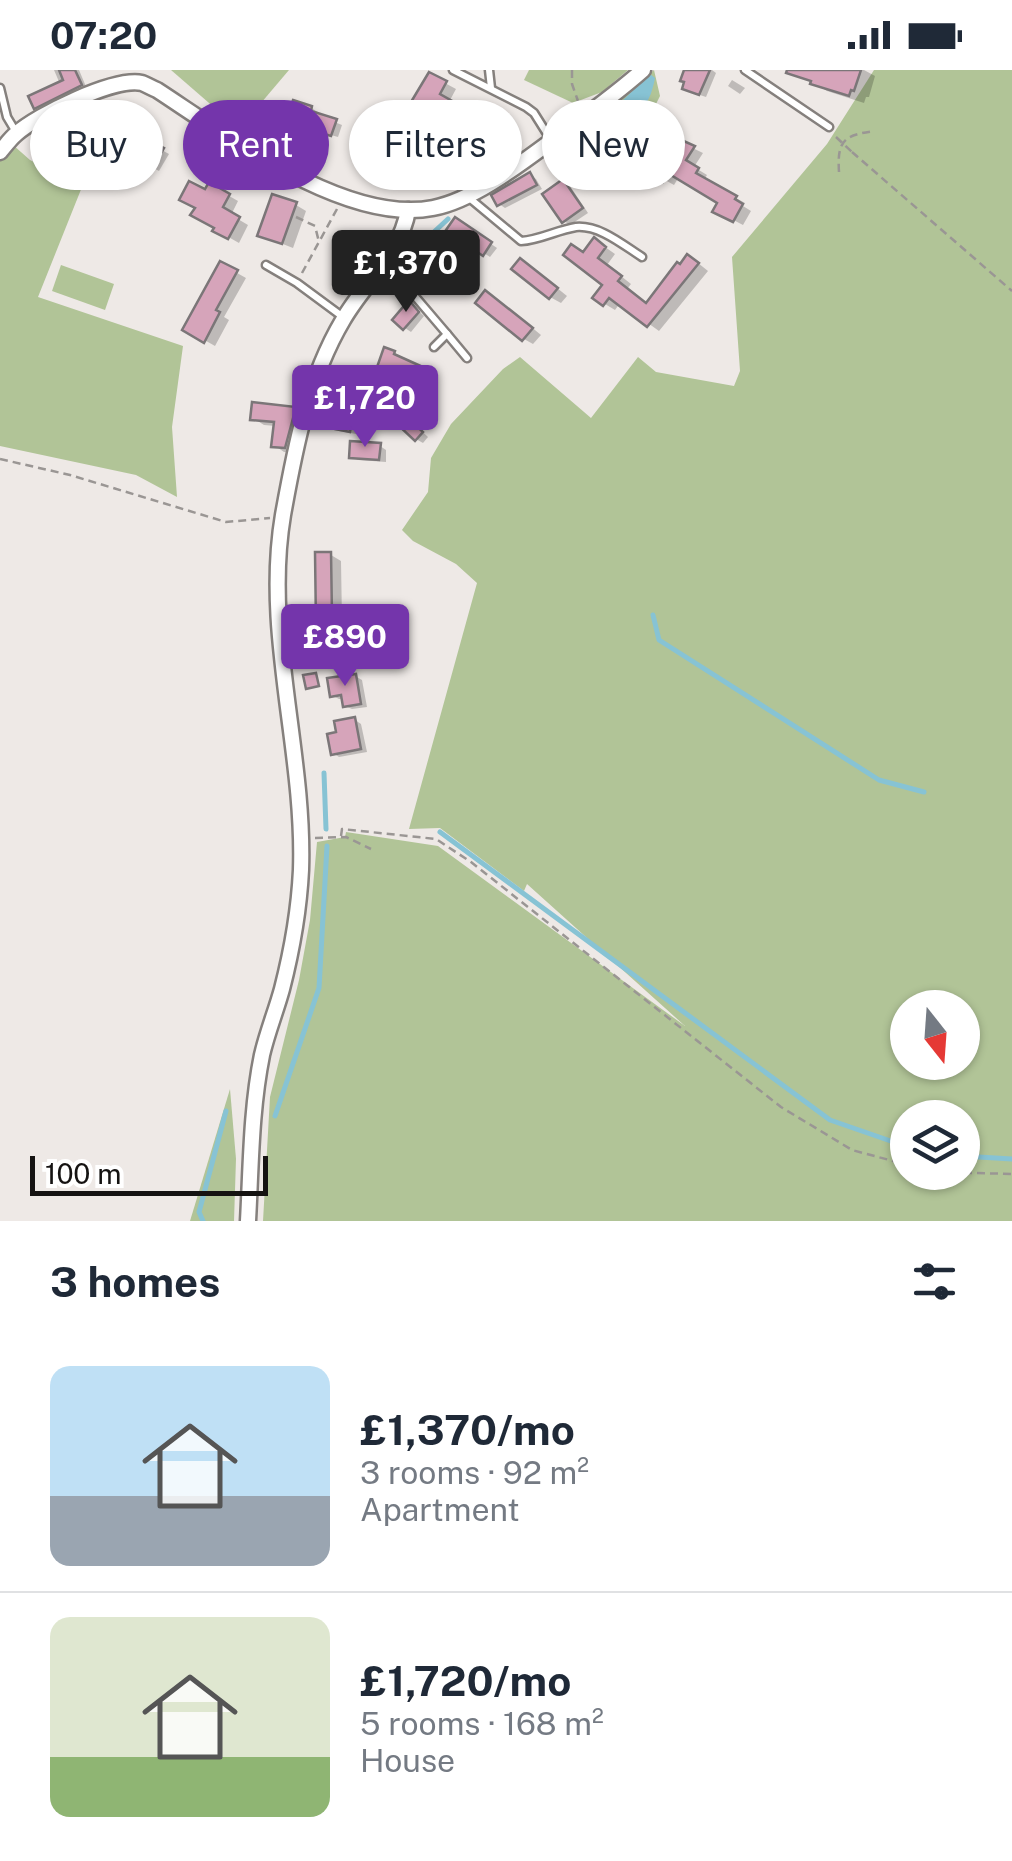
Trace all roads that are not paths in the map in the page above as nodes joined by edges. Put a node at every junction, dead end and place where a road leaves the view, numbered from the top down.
1 (453, 70) edge
2 (490, 70) edge
3 (643, 70) edge
4 (745, 70) edge
5 (0, 88) edge
6 (491, 90) junction
7 (605, 100) edge
8 (542, 126) edge
9 (831, 131) road end
10 (17, 133) junction
11 (542, 148) edge
12 (0, 152) edge
13 (466, 196) junction
14 (408, 210) junction
15 (642, 258) dead end
16 (384, 264) junction
17 (266, 265) dead end
18 (344, 318) junction
19 (447, 334) junction
20 (434, 348) dead end
21 (467, 358) dead end
22 (248, 1221) edge

1 - 6 lane
2 - 6 lane
3 - 7 street
4 - 9 lane
5 - 10 lane
6 - 8 lane
10 - 12 street
10 - 14 street
11 - 13 street
13 - 14 street
13 - 15 lane
14 - 16 street
16 - 18 street
16 - 19 lane
17 - 18 lane
18 - 22 street
19 - 20 lane
19 - 21 lane

